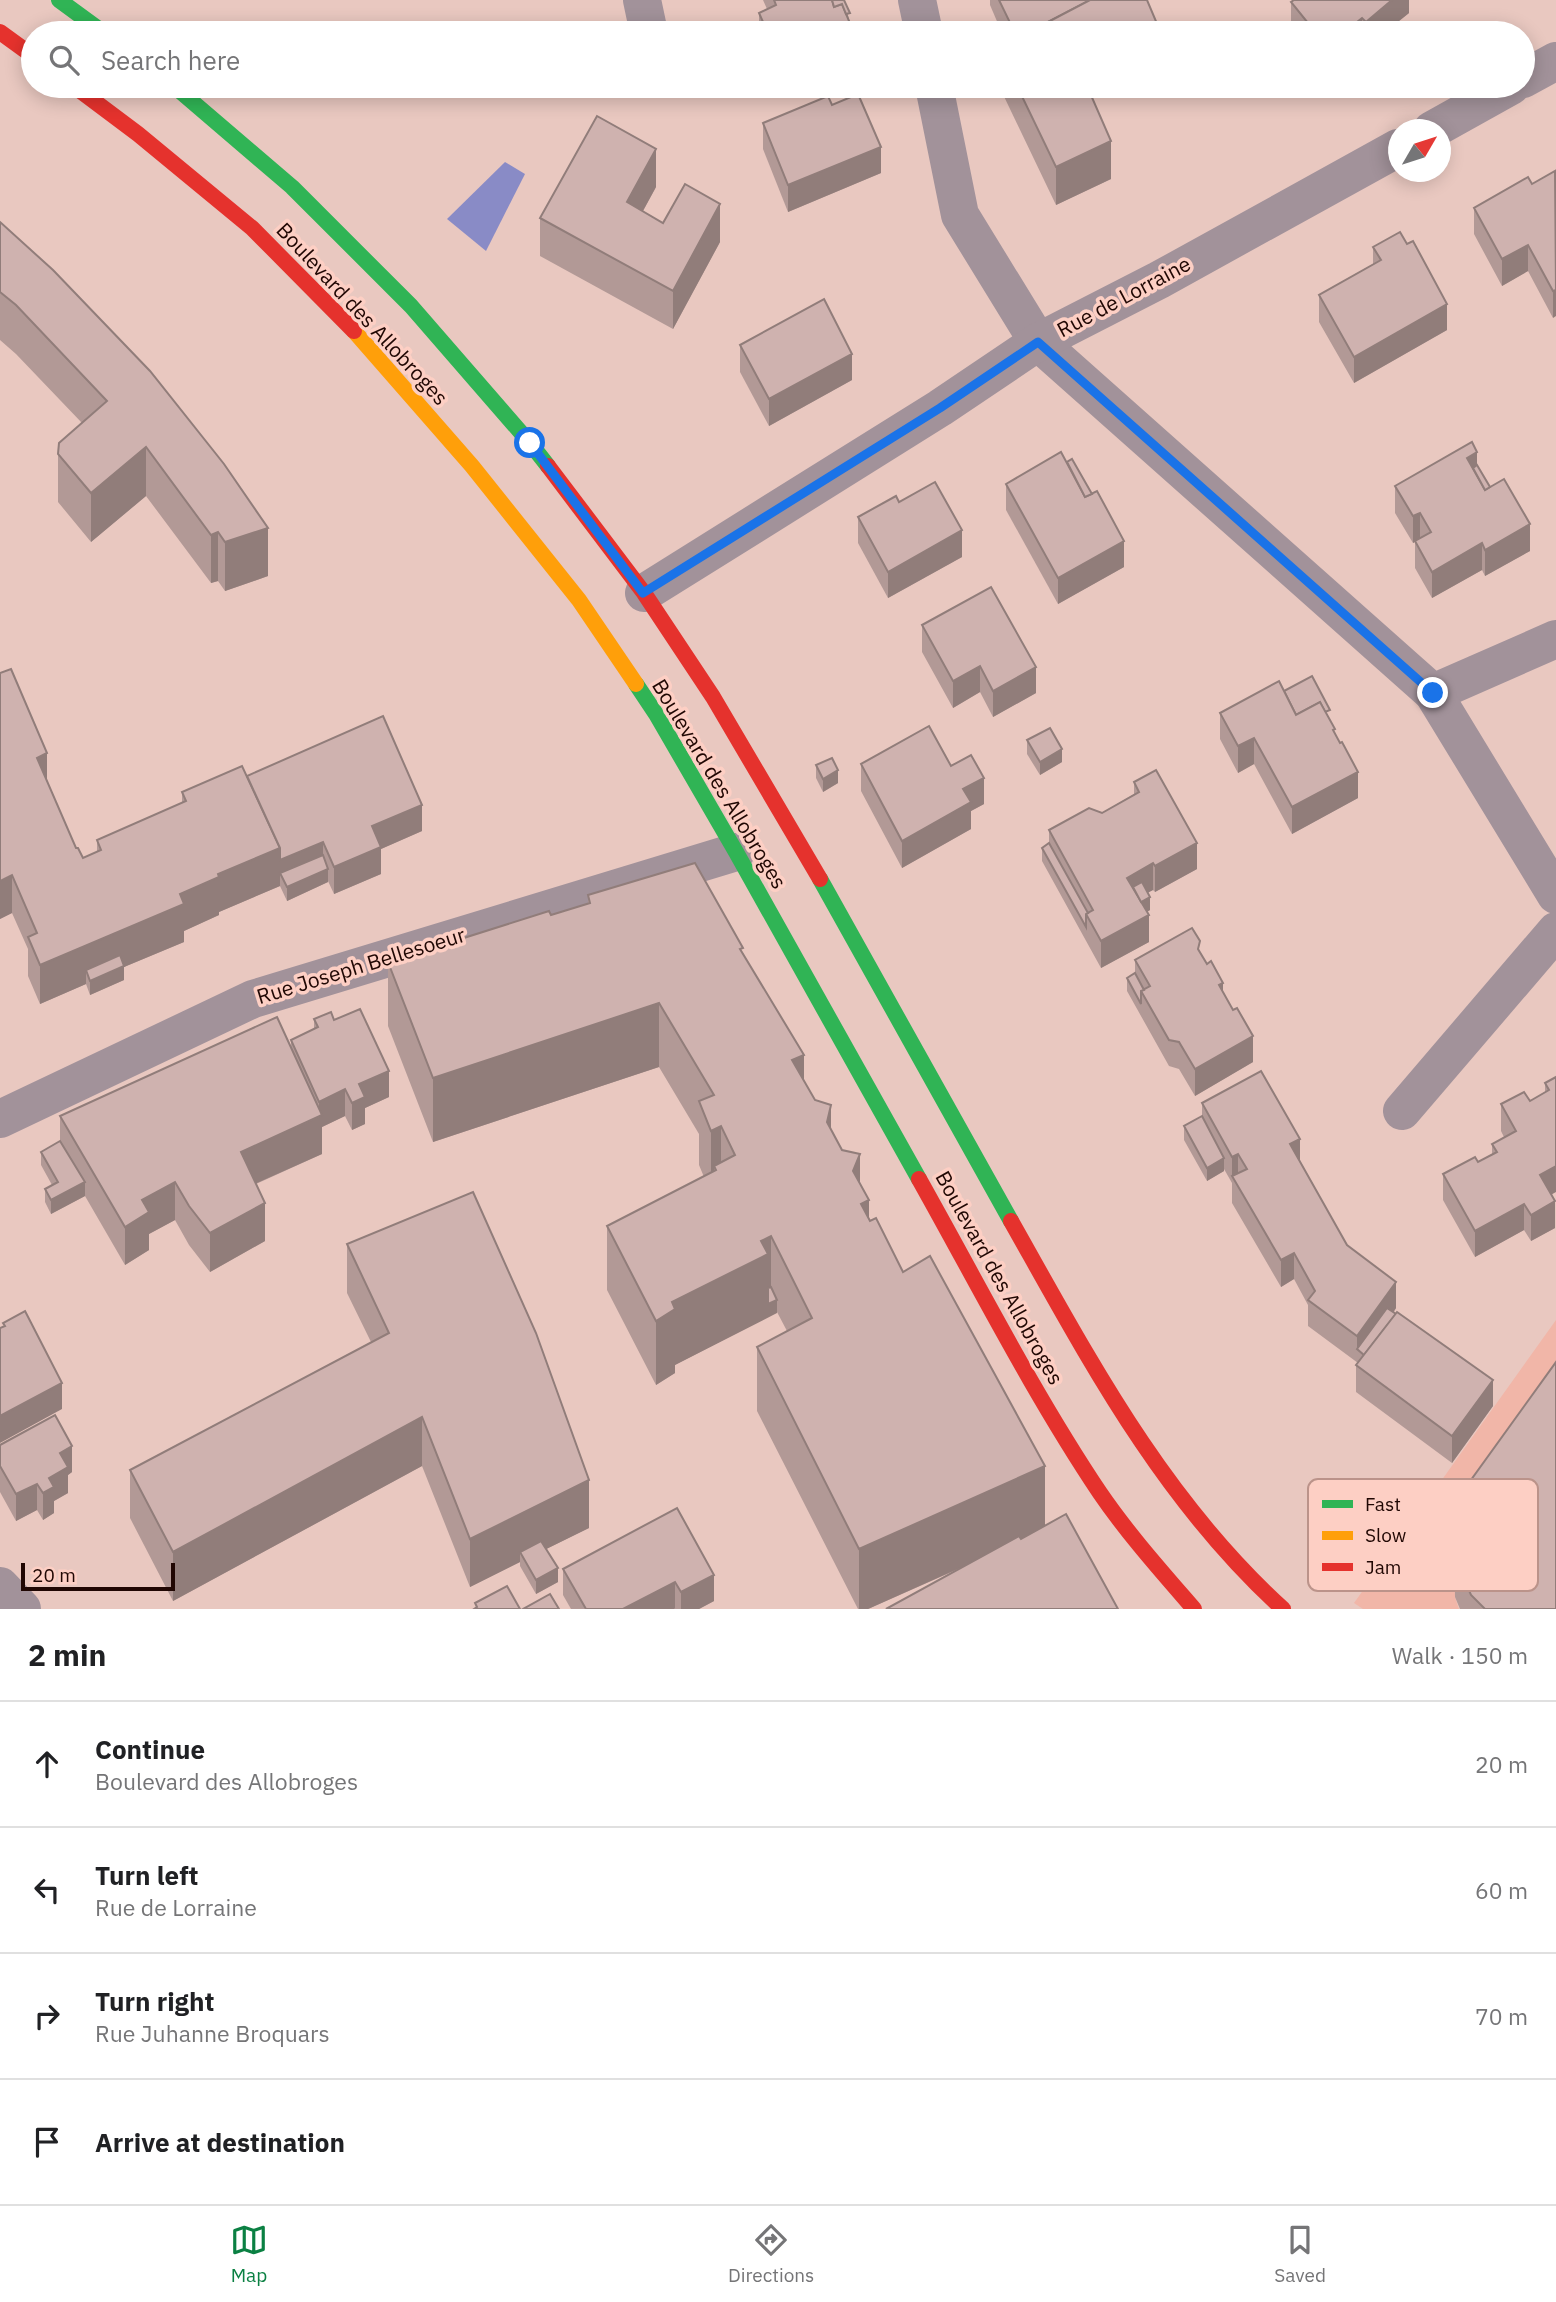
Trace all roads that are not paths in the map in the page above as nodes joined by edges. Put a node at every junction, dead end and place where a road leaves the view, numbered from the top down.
1 (59, 0) edge
2 (642, 0) edge
3 (917, 0) edge
4 (88, 21) edge
5 (646, 21) edge
6 (921, 21) edge
7 (0, 32) edge
8 (21, 47) edge
9 (1556, 61) edge
10 (1535, 72) edge
11 (90, 98) edge
12 (188, 98) edge
13 (936, 98) edge
14 (1489, 98) edge
15 (1451, 119) edge
16 (1388, 154) edge
17 (1038, 342) junction
18 (643, 593) junction
19 (1556, 639) edge
20 (1433, 693) junction
21 (736, 852) junction
22 (1556, 895) edge
23 (1556, 931) edge
24 (1402, 1111) dead end
25 (0, 1119) edge
26 (0, 1586) edge
27 (1187, 1605) edge
28 (22, 1609) edge
29 (1283, 1609) edge

1 - 4 main road
2 - 5 street
3 - 6 street
7 - 8 main road
9 - 10 street
11 - 21 main road, Boulevard des Allobroges
12 - 18 main road, Boulevard des Allobroges
13 - 17 street
14 - 15 street
16 - 17 street, Rue de Lorraine
17 - 18 street, Rue de Lorraine
17 - 20 street
18 - 29 main road, Boulevard des Allobroges
19 - 20 street
20 - 22 street
21 - 25 street, Rue Joseph Bellesoeur
21 - 27 main road, Boulevard des Allobroges
23 - 24 street
26 - 28 street

